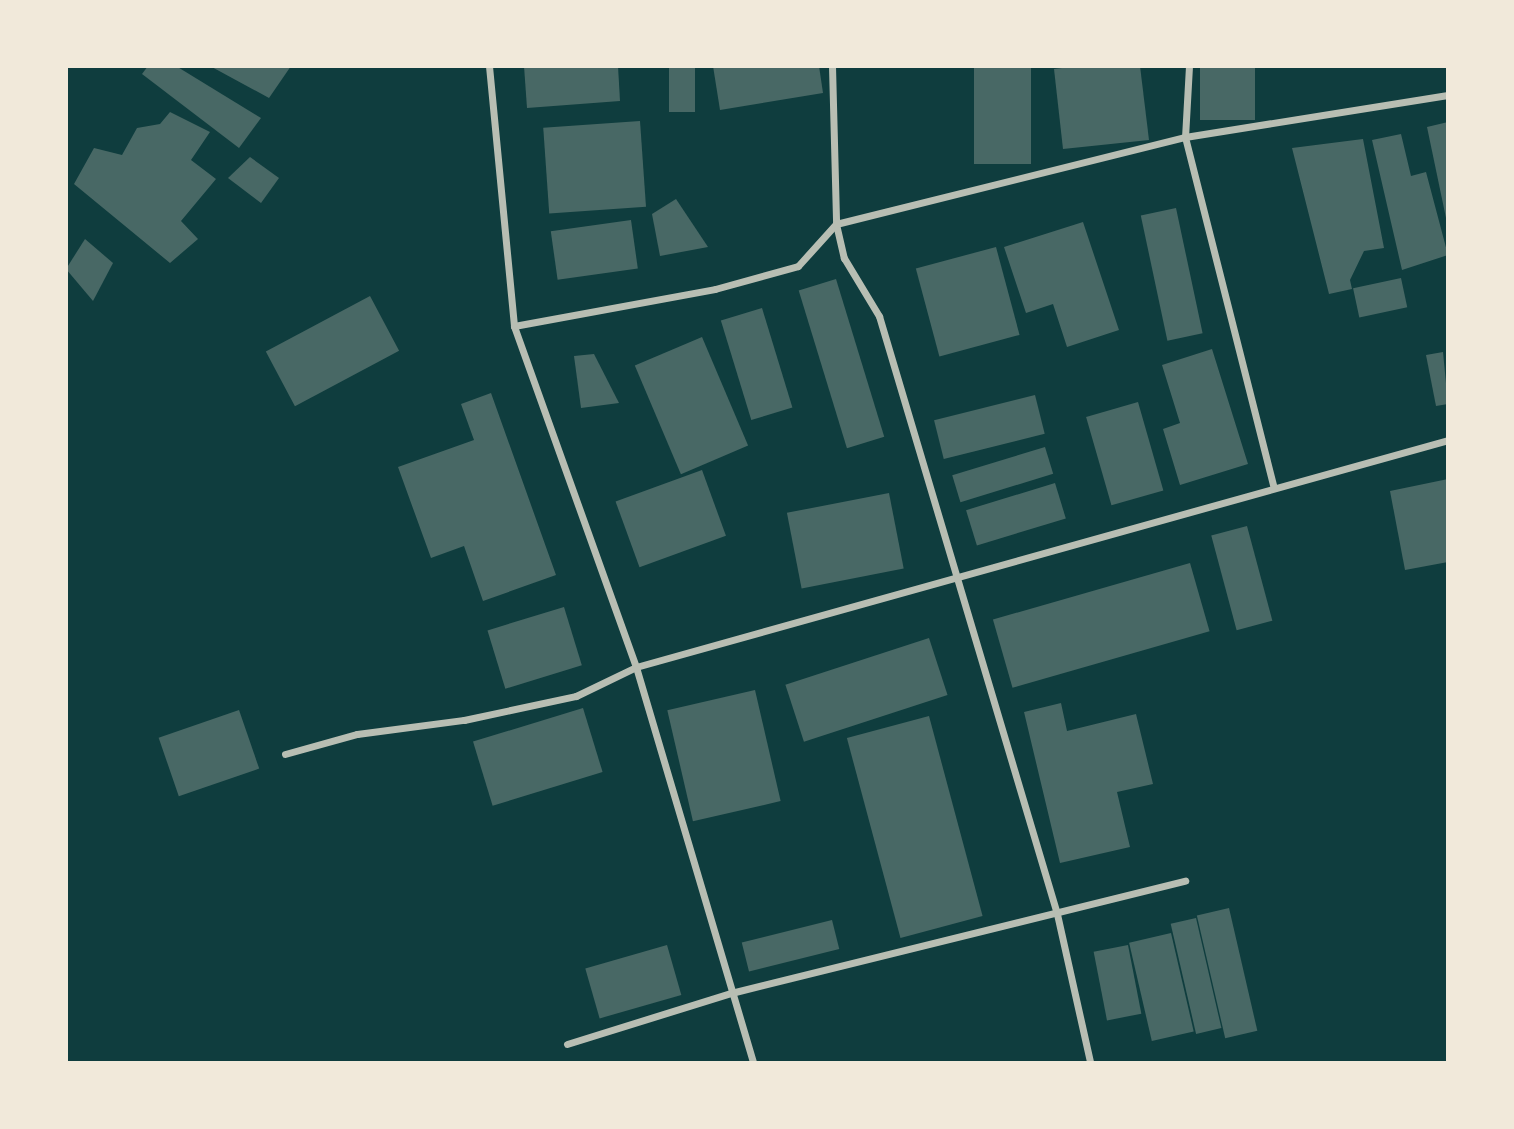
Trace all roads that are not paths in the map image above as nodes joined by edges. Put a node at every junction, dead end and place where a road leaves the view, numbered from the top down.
1 (489, 66) edge
2 (832, 66) edge
3 (1189, 66) edge
4 (1447, 95) edge
5 (1185, 137) junction
6 (835, 225) junction
7 (514, 326) junction
8 (1447, 440) edge
9 (1274, 488) junction
10 (955, 579) junction
11 (636, 667) junction
12 (285, 754) dead end
13 (1185, 881) dead end
14 (1057, 915) junction
15 (731, 993) junction
16 (567, 1044) dead end
17 (753, 1062) edge
18 (1090, 1062) edge

1 - 7 street
2 - 6 street
3 - 5 street
4 - 5 street
5 - 6 street
5 - 9 street
6 - 7 street
6 - 10 street
7 - 11 street
8 - 9 street
9 - 10 street
10 - 11 street
10 - 14 street
11 - 12 street
11 - 15 street
13 - 14 street
14 - 15 street
14 - 18 street
15 - 16 street
15 - 17 street

